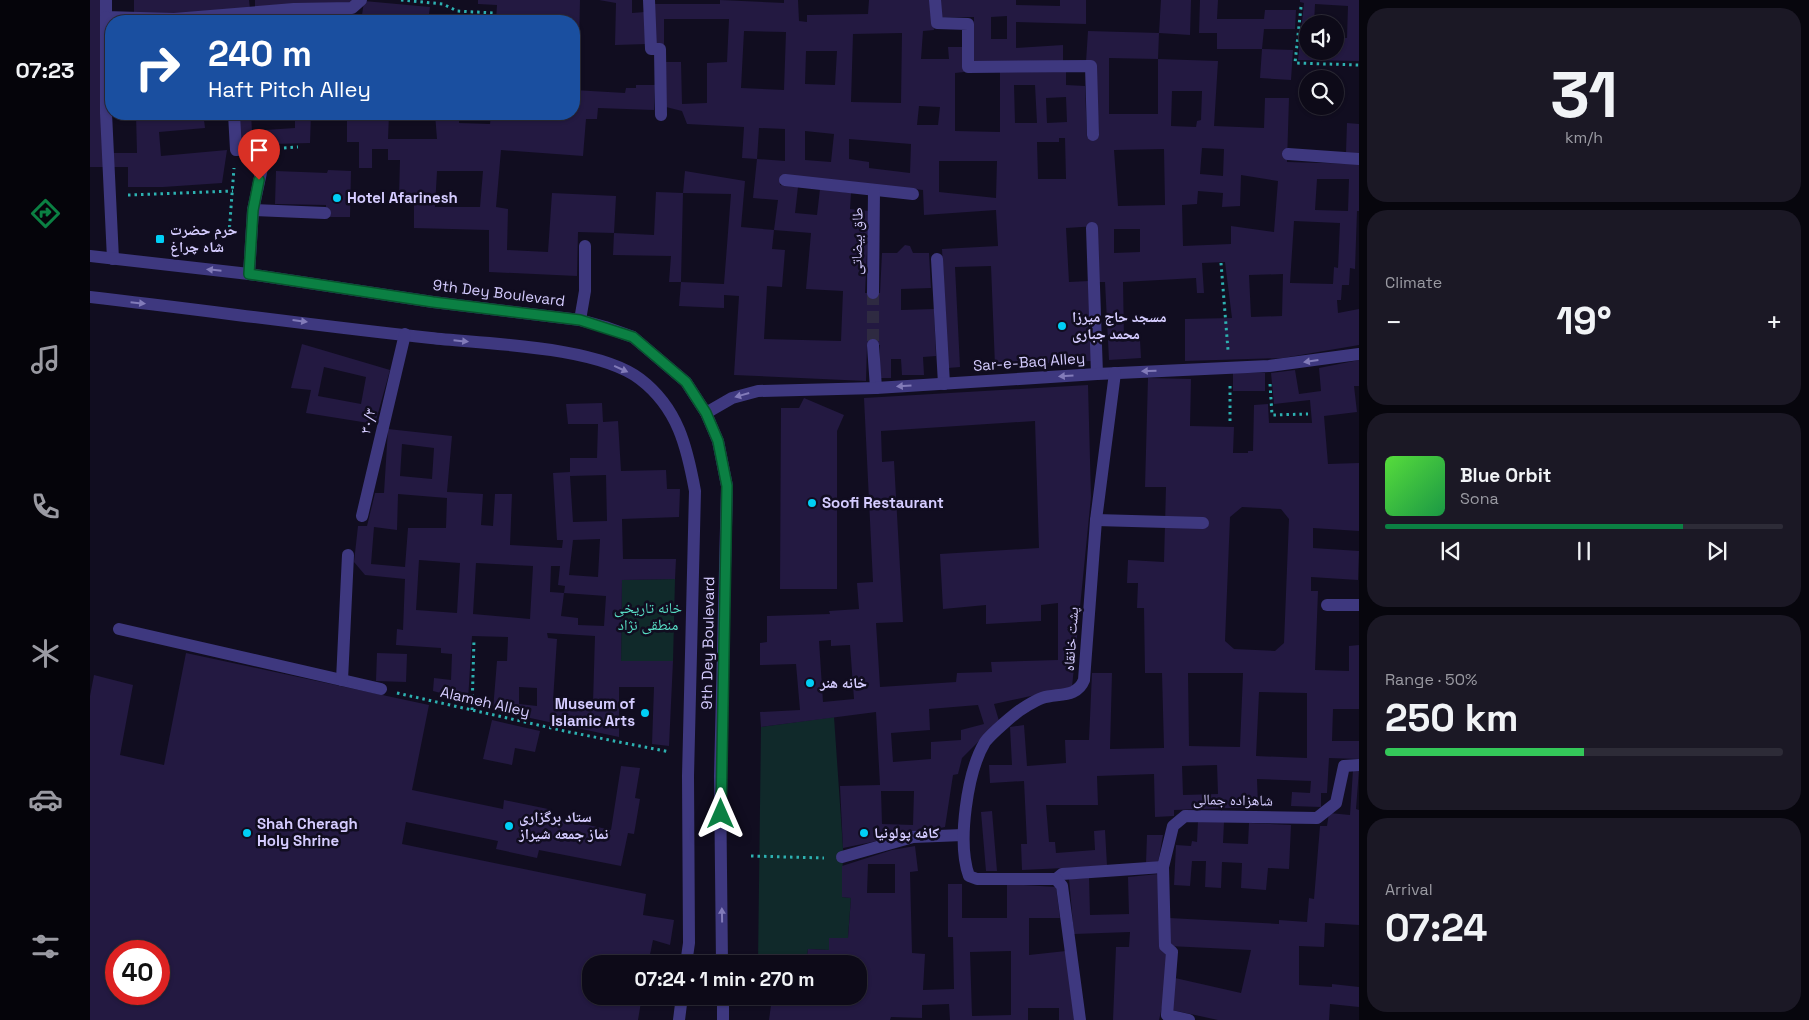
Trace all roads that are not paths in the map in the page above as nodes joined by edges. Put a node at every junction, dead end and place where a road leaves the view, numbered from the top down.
1 (106, 0) edge
2 (361, 0) edge
3 (649, 0) edge
4 (936, 0) edge
5 (106, 15) edge
6 (306, 15) edge
7 (661, 115) dead end
8 (106, 120) edge
9 (234, 120) edge
10 (1092, 135) dead end
11 (1288, 154) dead end
12 (1359, 160) edge
13 (785, 180) dead end
14 (874, 190) junction
15 (913, 194) dead end
16 (253, 210) junction
17 (325, 213) dead end
18 (1092, 228) dead end
19 (585, 246) dead end
20 (90, 256) edge
21 (113, 258) junction
22 (937, 259) dead end
23 (249, 274) junction
24 (873, 293) tunnel mouth
25 (90, 297) edge
26 (580, 320) junction
27 (405, 334) junction
28 (873, 345) tunnel mouth
29 (1359, 354) edge
30 (1115, 373) junction
31 (1097, 374) junction
32 (944, 384) junction
33 (876, 388) junction
34 (706, 413) junction
35 (362, 516) dead end
36 (1096, 520) junction
37 (1203, 523) dead end
38 (348, 555) dead end
39 (1328, 605) dead end
40 (1359, 605) edge
41 (119, 629) dead end
42 (342, 680) junction
43 (382, 689) road end
44 (1359, 765) edge
45 (964, 835) junction
46 (842, 857) dead end
47 (1163, 867) junction
48 (1056, 879) junction
49 (687, 955) edge
50 (722, 955) edge
51 (681, 1005) edge
52 (722, 1005) edge
53 (679, 1020) edge
54 (723, 1020) edge
55 (1080, 1020) edge
56 (1189, 1020) edge

1 - 5 street
2 - 6 street
3 - 7 street
4 - 10 street
8 - 21 street
9 - 16 street
11 - 12 street
13 - 14 street
14 - 15 street
14 - 24 street, طاق بیضاتی
16 - 17 street
16 - 23 street
18 - 31 street
19 - 26 street
20 - 21 street, 9th Dey Boulevard
23 -> 21 street, 9th Dey Boulevard
22 - 32 street
23 - 26 street, 9th Dey Boulevard
25 -> 27 street, 9th Dey Boulevard
26 - 34 street, 9th Dey Boulevard
27 - 35 street, ۳۰/۳
27 -> 49 street, 9th Dey Boulevard
28 - 33 street
29 -> 30 street, Sar-e-Baq Alley
30 - 31 street, Sar-e-Baq Alley
30 - 36 street, پشت خانقاه
31 -> 32 street, Sar-e-Baq Alley
32 -> 33 street, Sar-e-Baq Alley
33 -> 34 street, Sar-e-Baq Alley
50 -> 34 street, 9th Dey Boulevard
36 - 37 street
36 - 45 street, پشت خانقاه
38 - 42 street
39 - 40 street
41 - 42 street
42 - 43 street
44 - 47 street, شاهزاده جمالی
45 - 46 street
45 - 48 street, پشت خانقاه
47 - 48 street
47 - 56 street, شاهزاده جمالی
48 - 55 street
51 - 53 street
52 - 54 street

